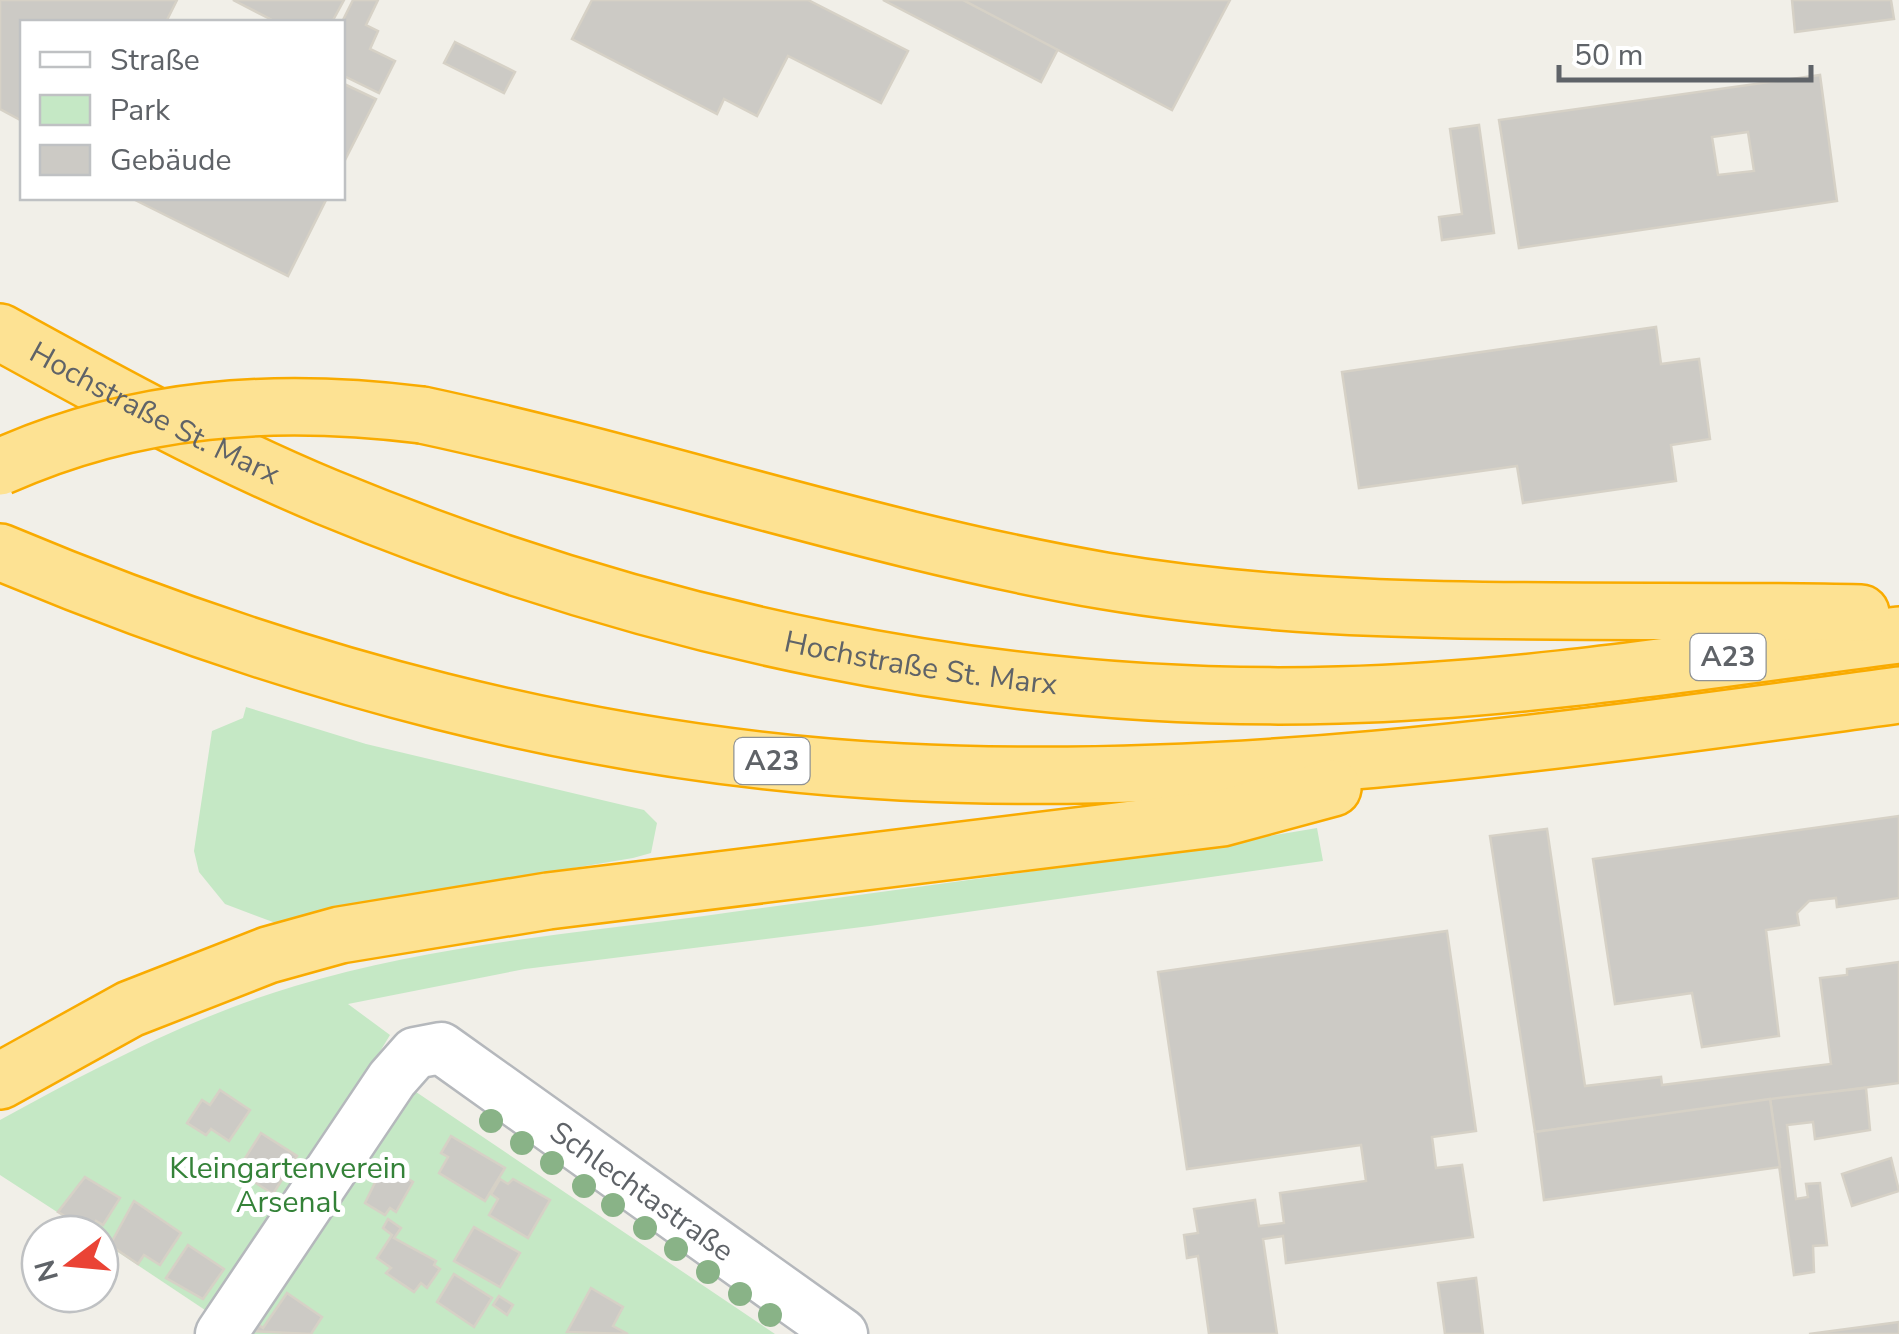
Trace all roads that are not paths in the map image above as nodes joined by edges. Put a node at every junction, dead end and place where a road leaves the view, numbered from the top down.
1 (0, 332) edge
2 (0, 466) edge
3 (0, 552) edge
4 (1899, 614) edge
5 (1899, 635) edge
6 (1899, 695) edge
7 (1470, 752) junction
8 (0, 1081) edge
9 (224, 1329) edge
10 (842, 1334) edge

1 - 5 highway, Hochstraße St. Marx / A23
2 - 4 highway, bridge
3 - 7 highway, A23
6 - 7 highway, A23
7 - 8 highway
9 - 10 street, Schlechtastraße

